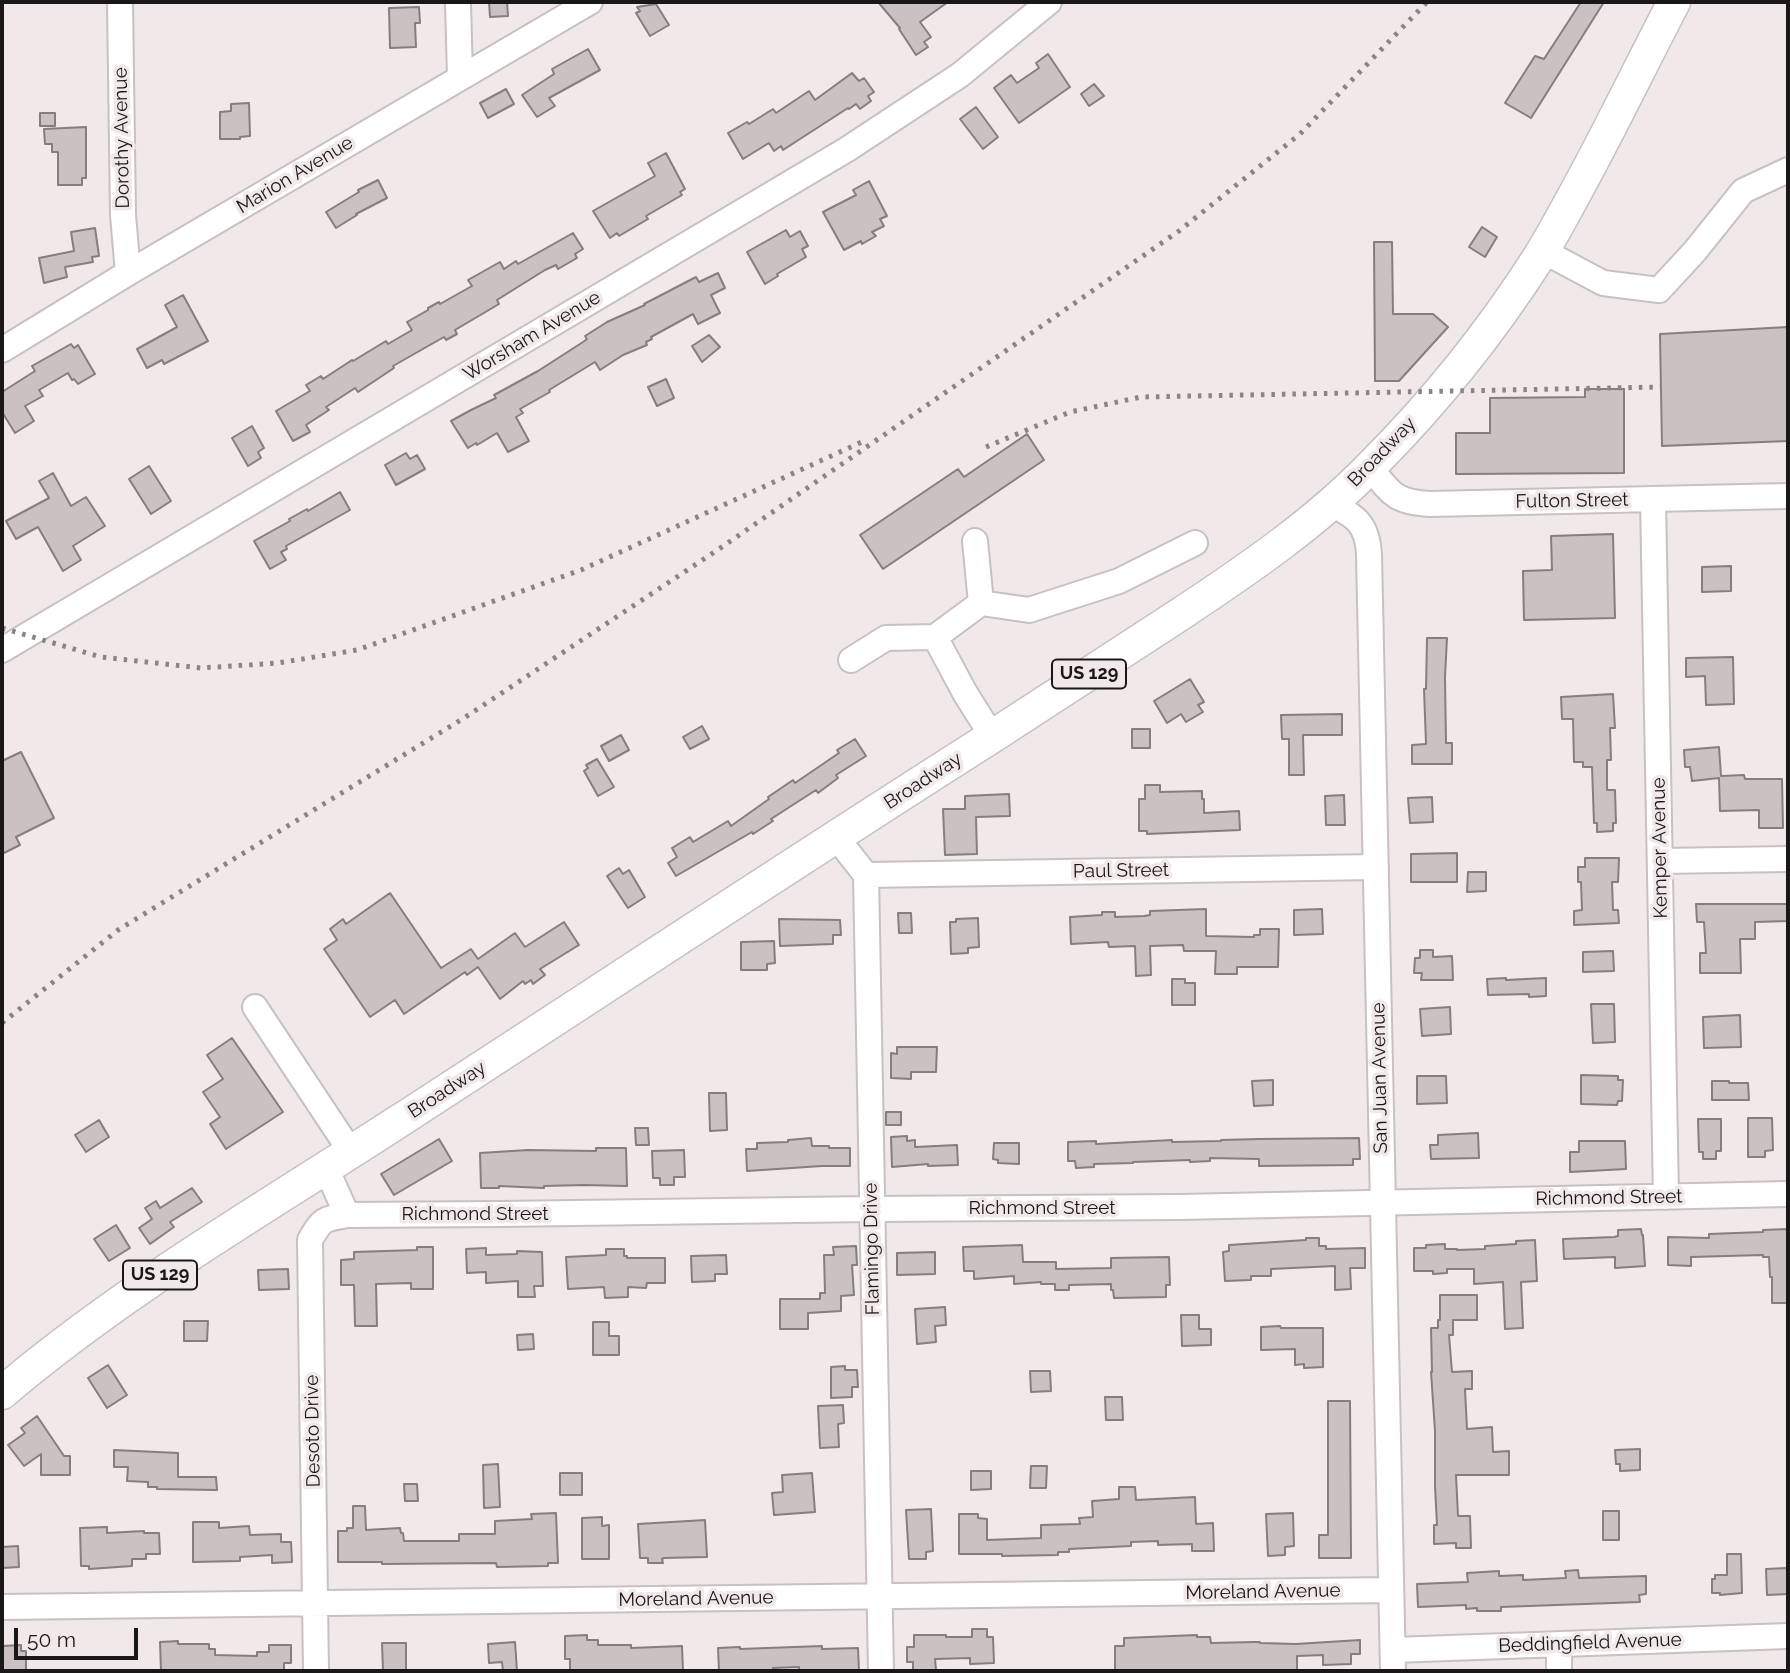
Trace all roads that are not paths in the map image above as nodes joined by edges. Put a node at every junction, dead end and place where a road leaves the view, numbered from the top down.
1 (120, 2) edge
2 (458, 2) edge
3 (590, 2) edge
4 (1049, 2) edge
5 (1674, 2) edge
6 (460, 77) junction
7 (1788, 170) edge
8 (1543, 251) junction
9 (128, 273) junction
10 (2, 349) edge
11 (1370, 467) junction
12 (1788, 496) edge
13 (1653, 499) junction
14 (1330, 503) junction
15 (975, 541) dead end
16 (1195, 543) dead end
17 (981, 603) junction
18 (935, 637) junction
19 (2, 650) edge
20 (851, 660) dead end
21 (992, 736) junction
22 (835, 837) junction
23 (1788, 859) edge
24 (1660, 861) junction
25 (1376, 867) junction
26 (866, 875) junction
27 (255, 1007) dead end
28 (339, 1160) junction
29 (1788, 1195) edge
30 (1666, 1197) junction
31 (1383, 1203) junction
32 (872, 1209) junction
33 (347, 1214) junction
34 (2, 1393) edge
35 (1391, 1590) junction
36 (880, 1597) junction
37 (315, 1604) junction
38 (2, 1607) edge
39 (1788, 1636) edge
40 (1559, 1644) junction
41 (1393, 1661) edge
42 (316, 1671) edge
43 (881, 1671) edge
44 (1559, 1671) edge

1 - 9 street, Dorothy Avenue
2 - 6 street
3 - 6 street, Marion Avenue
4 - 19 street, Worsham Avenue
5 - 8 main road, Broadway / US 129
6 - 9 street, Marion Avenue
7 - 8 street
8 - 11 main road, Broadway / US 129
9 - 10 street, Marion Avenue
11 - 13 street, Fulton Street
11 - 14 main road, Broadway / US 129
12 - 13 street, Fulton Street
13 - 24 street, Kemper Avenue
14 - 21 main road, Broadway / US 129
14 - 25 street, San Juan Avenue
15 - 17 street
16 - 17 street
17 - 18 street
18 - 20 street
18 - 21 street
21 - 22 main road, Broadway / US 129
22 - 26 street
22 - 28 main road, Broadway / US 129
23 - 24 street
24 - 30 street, Kemper Avenue
25 - 26 street, Paul Street
25 - 31 street, San Juan Avenue
26 - 32 street, Flamingo Drive
27 - 28 street
28 - 33 street
28 - 34 main road, Broadway / US 129
29 - 30 street, Richmond Street
30 - 31 street, Richmond Street
31 - 32 street, Richmond Street
31 - 35 street, San Juan Avenue
32 - 33 street, Richmond Street
32 - 36 street, Flamingo Drive
33 - 37 street, Desoto Drive
35 - 36 street, Moreland Avenue
35 - 41 street, San Juan Avenue
36 - 37 street, Moreland Avenue
36 - 43 street, Flamingo Drive
37 - 38 street, Moreland Avenue
37 - 42 street, Desoto Drive
39 - 40 street, Beddingfield Avenue
40 - 41 street, Beddingfield Avenue
40 - 44 street

